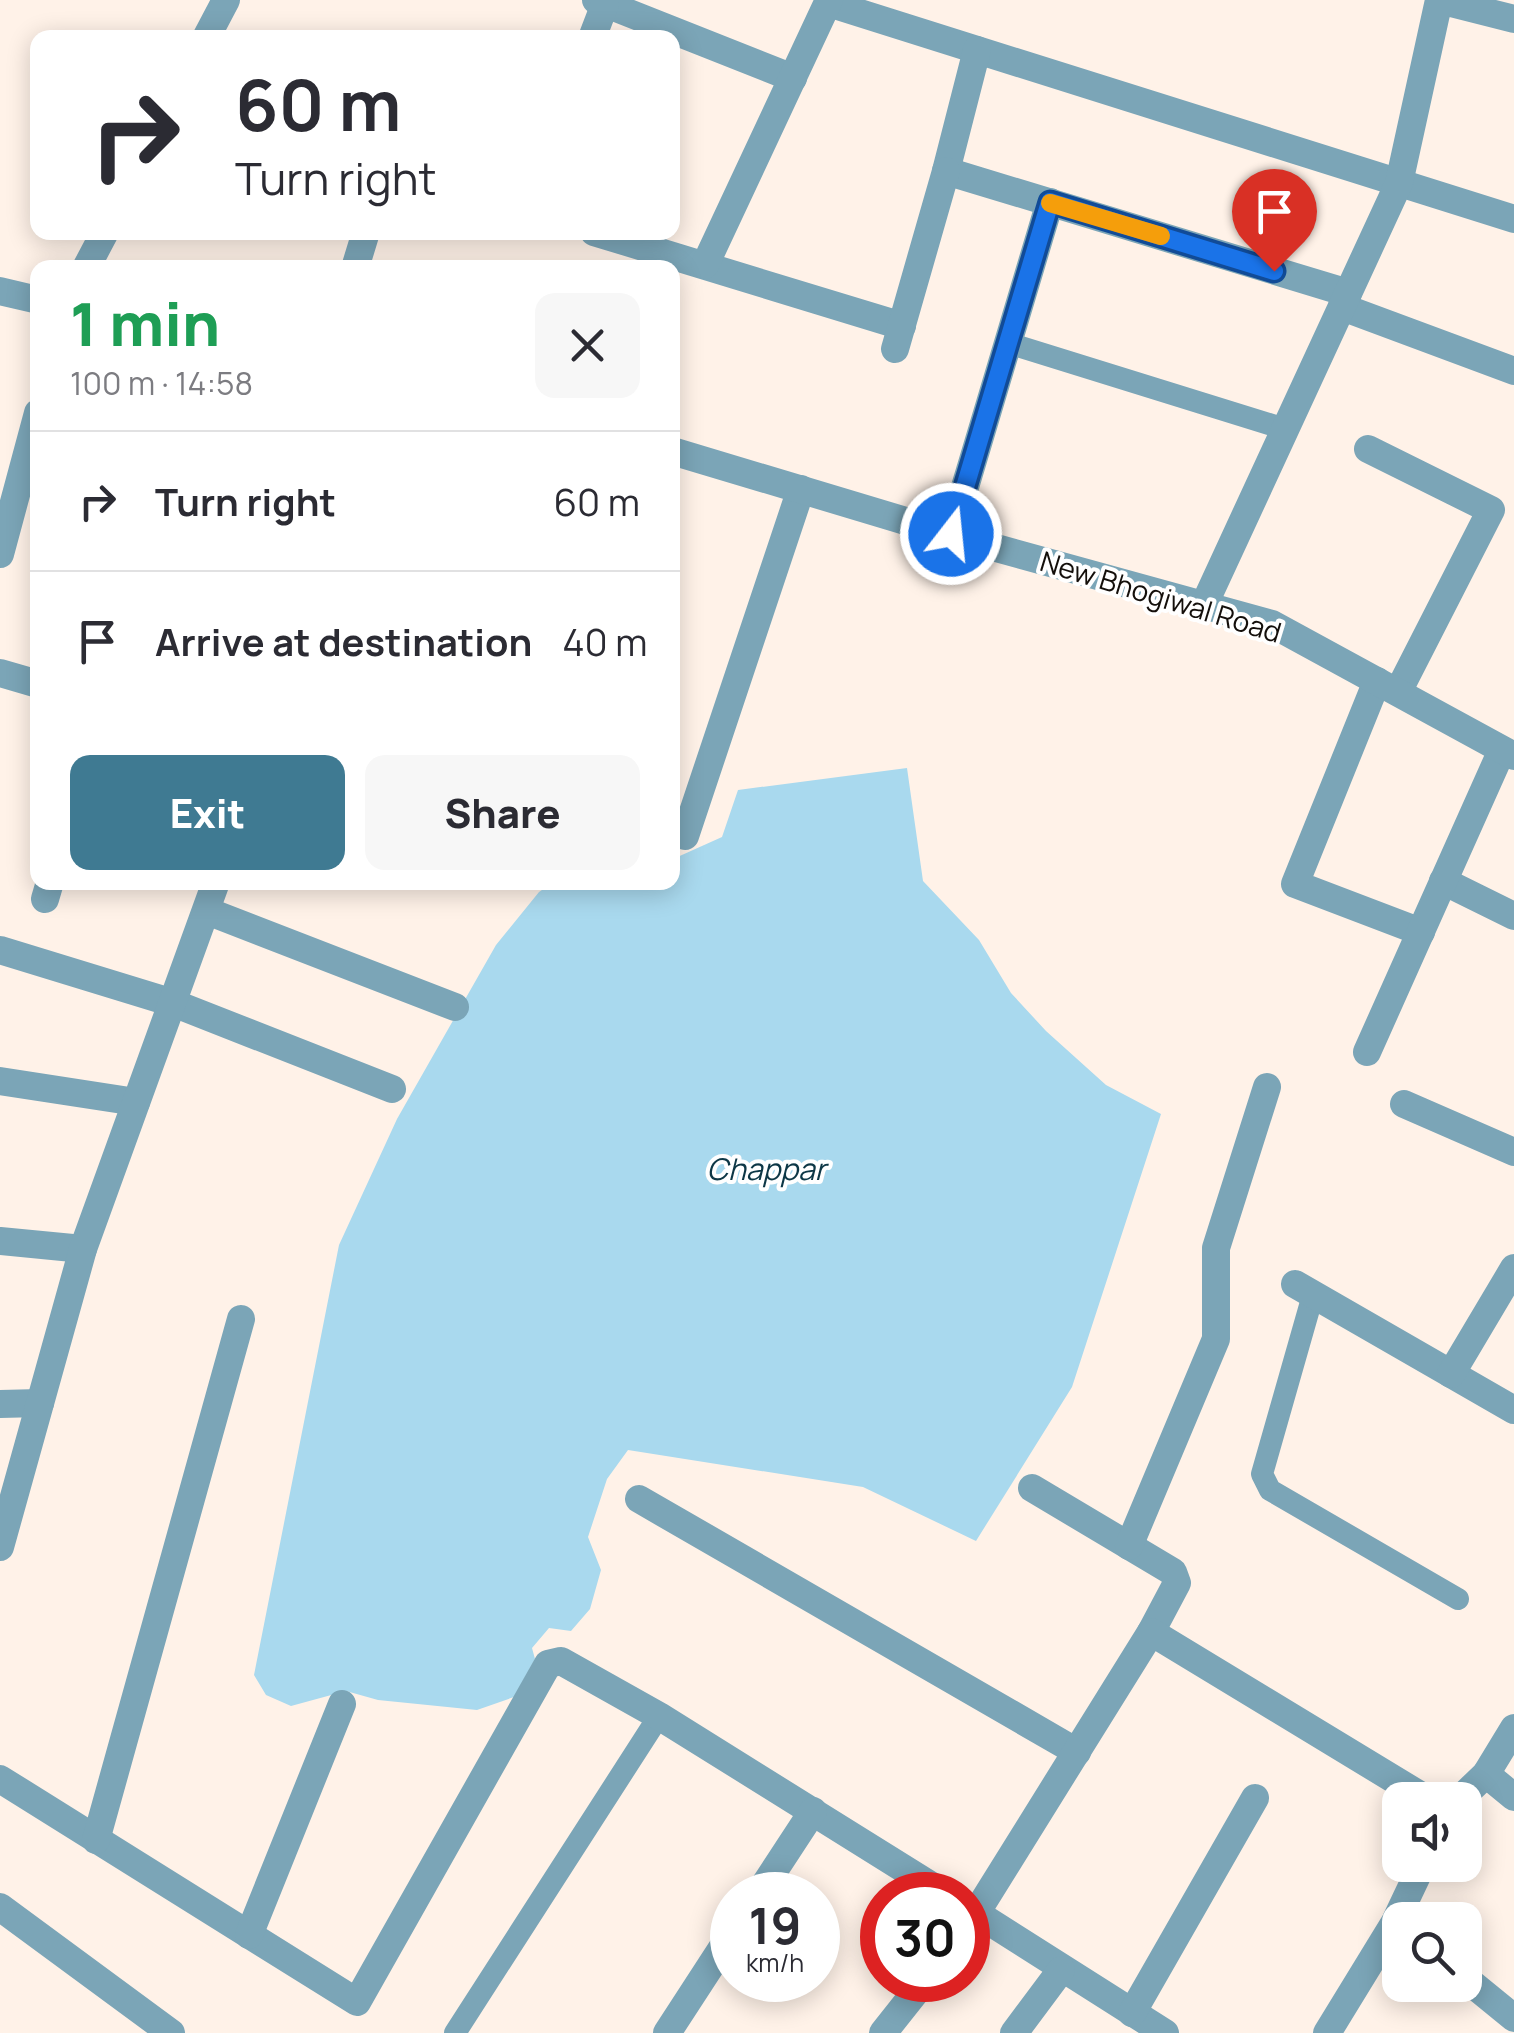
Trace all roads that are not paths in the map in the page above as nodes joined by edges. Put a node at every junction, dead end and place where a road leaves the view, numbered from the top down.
1 (226, 0) edge
2 (828, 1) edge
3 (600, 2) edge
4 (643, 9) edge
5 (1514, 19) edge
6 (210, 30) edge
7 (594, 30) edge
8 (978, 50) junction
9 (792, 78) junction
10 (946, 171) junction
11 (1399, 183) junction
12 (1050, 202) junction
13 (1514, 219) edge
14 (621, 240) edge
15 (706, 265) junction
16 (0, 291) edge
17 (30, 298) edge
18 (1345, 300) junction
19 (1008, 344) junction
20 (1514, 372) edge
21 (1285, 429) junction
22 (30, 443) edge
23 (1368, 449) dead end
24 (680, 453) edge
25 (801, 490) junction
26 (951, 534) junction
27 (0, 554) edge
28 (1204, 605) junction
29 (0, 673) edge
30 (30, 682) edge
31 (1387, 687) junction
32 (1508, 753) edge
33 (684, 836) dead end
34 (1443, 882) junction
35 (213, 890) edge
36 (206, 911) junction
37 (1514, 916) edge
38 (1421, 932) junction
39 (0, 950) edge
40 (173, 1003) junction
41 (455, 1007) dead end
42 (1367, 1052) dead end
43 (0, 1081) edge
44 (1267, 1087) dead end
45 (392, 1089) dead end
46 (136, 1102) junction
47 (1404, 1104) dead end
48 (1514, 1152) edge
49 (0, 1242) edge
50 (83, 1249) junction
51 (1514, 1268) edge
52 (1304, 1289) joint
53 (241, 1319) dead end
54 (1451, 1374) junction
55 (0, 1404) edge
56 (40, 1404) junction
57 (1514, 1410) edge
58 (1032, 1488) dead end
59 (638, 1500) dead end
60 (0, 1546) edge
61 (1129, 1546) junction
62 (1458, 1600) dead end
63 (1152, 1632) junction
64 (342, 1704) dead end
65 (659, 1716) junction
66 (1514, 1728) edge
67 (1076, 1752) junction
68 (1486, 1774) junction
69 (0, 1779) edge
70 (1398, 1782) edge
71 (1478, 1782) edge
72 (1514, 1797) edge
73 (1254, 1798) dead end
74 (813, 1811) junction
75 (96, 1840) junction
76 (773, 1872) edge
77 (910, 1872) edge
78 (990, 1886) edge
79 (0, 1908) edge
80 (990, 1927) edge
81 (248, 1935) junction
82 (1382, 1949) edge
83 (710, 1966) edge
84 (1061, 1970) junction
85 (1482, 1992) edge
86 (908, 2002) edge
87 (1132, 2013) junction
88 (1514, 2018) edge
89 (171, 2033) edge
90 (455, 2033) edge
91 (666, 2033) edge
92 (883, 2033) edge
93 (1014, 2033) edge
94 (1166, 2033) edge
95 (1328, 2033) edge

1 - 6 street
2 - 8 street
2 - 9 street
3 - 4 street
3 - 7 street
4 - 9 street
5 - 11 street
8 - 10 street
8 - 11 street
9 - 15 street
10 - 12 street
10 - 15 street
11 - 13 street
11 - 18 street
12 - 18 street
12 - 19 street
14 - 15 street
16 - 17 street
18 - 20 street
18 - 21 street
19 - 21 lane
19 - 26 street
21 - 28 street
22 - 27 street
23 - 31 street
24 - 25 street, New Bhogiwal Road
25 - 26 street, New Bhogiwal Road
25 - 33 street
26 - 28 street, New Bhogiwal Road
28 - 31 street, New Bhogiwal Road
29 - 30 street
31 - 32 street, New Bhogiwal Road
31 - 38 street
32 - 34 street
34 - 37 street
34 - 38 street
35 - 36 street
36 - 40 street
36 - 41 street
38 - 42 street
39 - 40 street
40 - 45 street
40 - 46 street
43 - 46 street
44 - 61 street
46 - 50 street
47 - 48 street
49 - 50 street
50 - 56 street
51 - 54 street
52 - 54 street
52 - 62 lane
53 - 75 street
54 - 57 street
55 - 56 street
56 - 60 street
58 - 61 street
59 - 67 street
61 - 63 street
63 - 67 street
63 - 70 street
64 - 81 street
65 - 74 street
65 - 81 street
65 - 90 lane
66 - 68 street
67 - 78 street
68 - 71 street
68 - 72 street
69 - 75 street
73 - 87 street
74 - 76 street
74 - 77 street
75 - 81 street
79 - 89 street
80 - 84 street
82 - 95 street
83 - 91 street
84 - 87 street
84 - 93 street
85 - 88 street
86 - 92 street
87 - 94 street

